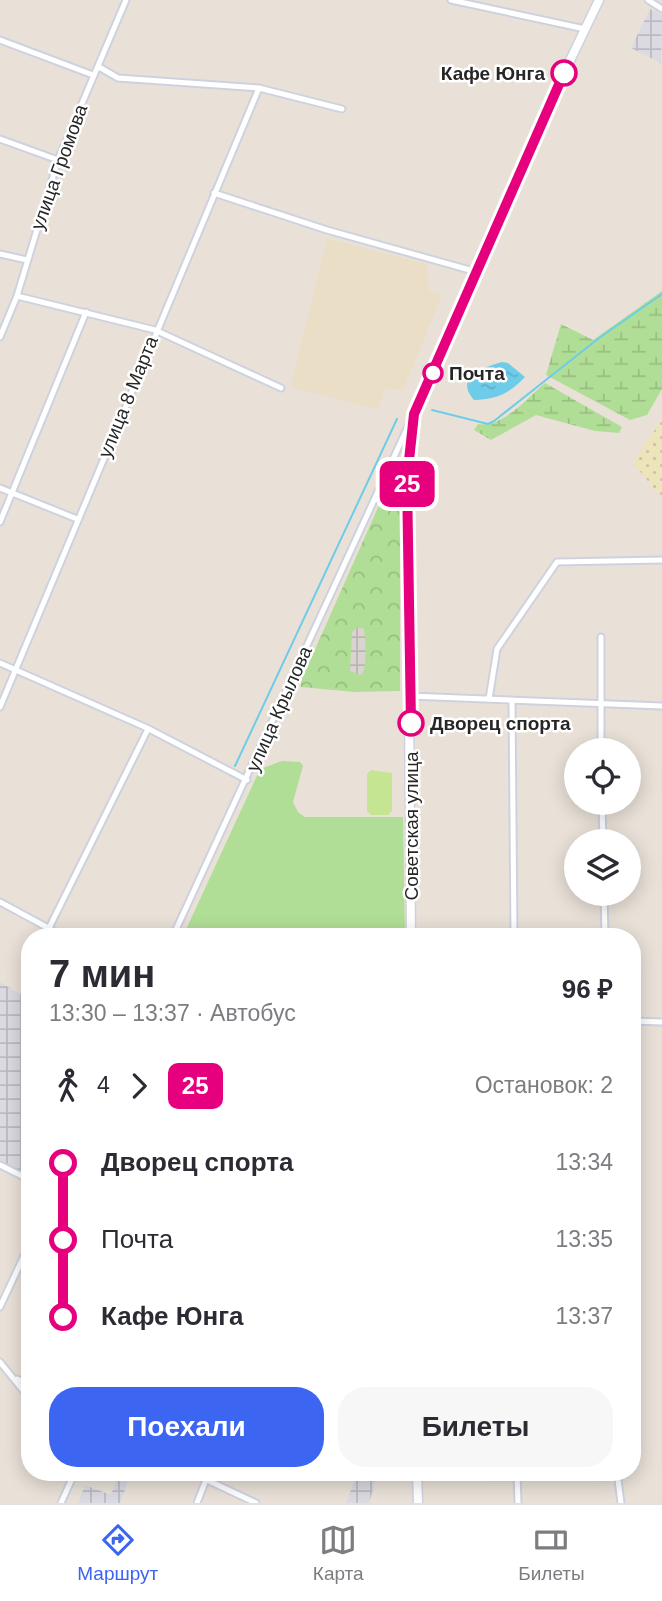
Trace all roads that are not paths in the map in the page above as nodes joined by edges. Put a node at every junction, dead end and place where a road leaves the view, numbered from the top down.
1 (126, 0) edge
2 (452, 0) edge
3 (599, 0) edge
4 (648, 0) edge
5 (662, 9) edge
6 (585, 29) junction
7 (0, 40) edge
8 (99, 67) junction
9 (93, 75) junction
10 (258, 88) junction
11 (342, 109) dead end
12 (0, 139) edge
13 (58, 160) junction
14 (214, 193) junction
15 (0, 254) edge
16 (27, 260) junction
17 (477, 272) junction
18 (17, 296) junction
19 (86, 312) junction
20 (155, 330) junction
21 (0, 337) edge
22 (281, 388) dead end
23 (414, 414) junction
24 (407, 479) junction
25 (383, 481) junction
26 (0, 488) edge
27 (12, 493) junction
28 (77, 519) junction
29 (0, 522) edge
30 (662, 560) edge
31 (601, 637) dead end
32 (0, 663) edge
33 (16, 669) junction
34 (410, 696) junction
35 (489, 699) junction
36 (512, 702) junction
37 (599, 703) junction
38 (662, 706) edge
39 (0, 707) edge
40 (148, 729) junction
41 (600, 738) edge
42 (247, 780) junction
43 (0, 902) edge
44 (604, 906) edge
45 (49, 928) joint
46 (177, 928) edge
47 (411, 928) edge
48 (514, 928) edge
49 (605, 928) edge
50 (641, 1022) edge
51 (662, 1023) edge
52 (0, 1166) edge
53 (21, 1176) edge
54 (21, 1262) edge
55 (0, 1307) edge
56 (0, 1362) edge
57 (16, 1379) junction
58 (21, 1381) edge
59 (21, 1386) edge
60 (71, 1481) edge
61 (206, 1481) edge
62 (208, 1481) edge
63 (417, 1481) edge
64 (517, 1481) edge
65 (618, 1481) edge
66 (61, 1503) edge
67 (197, 1503) edge
68 (257, 1503) edge
69 (418, 1503) edge
70 (518, 1503) edge
71 (621, 1503) edge

1 - 8 street, улица Громова
2 - 6 street
3 - 6 main road, Советская улица
4 - 5 street
6 - 17 main road, Советская улица
7 - 9 street
8 - 9 street, улица Громова
8 - 10 street
9 - 13 street, улица Громова
10 - 11 street
10 - 14 street, улица 8 Марта
12 - 13 street
13 - 16 street, улица Громова
14 - 17 street
14 - 20 street, улица 8 Марта
15 - 16 street
16 - 18 street, улица Громова
17 - 23 main road, Советская улица
18 - 19 street
18 - 21 street, улица Громова
19 - 20 street
19 - 27 street
20 - 22 street
20 - 28 street, улица 8 Марта
23 - 24 main road, Советская улица
23 - 25 street, улица Крылова
24 - 25 street
24 - 34 main road, Советская улица
25 - 42 street, улица Крылова
26 - 27 street
27 - 28 street
27 - 29 street
28 - 33 street, улица 8 Марта
30 - 35 street
31 - 37 street
32 - 33 street
33 - 39 street, улица 8 Марта
33 - 40 street
34 - 35 street
34 - 47 main road, Советская улица
35 - 36 street
36 - 37 street
36 - 48 street
37 - 38 street
37 - 41 street
40 - 42 street
40 - 45 street
42 - 46 street, улица Крылова
43 - 45 street
44 - 49 street
50 - 51 street
52 - 53 street
54 - 55 street
56 - 57 street
57 - 58 street
57 - 59 street
60 - 66 street
61 - 67 street
62 - 68 street
63 - 69 main road
64 - 70 street
65 - 71 street

